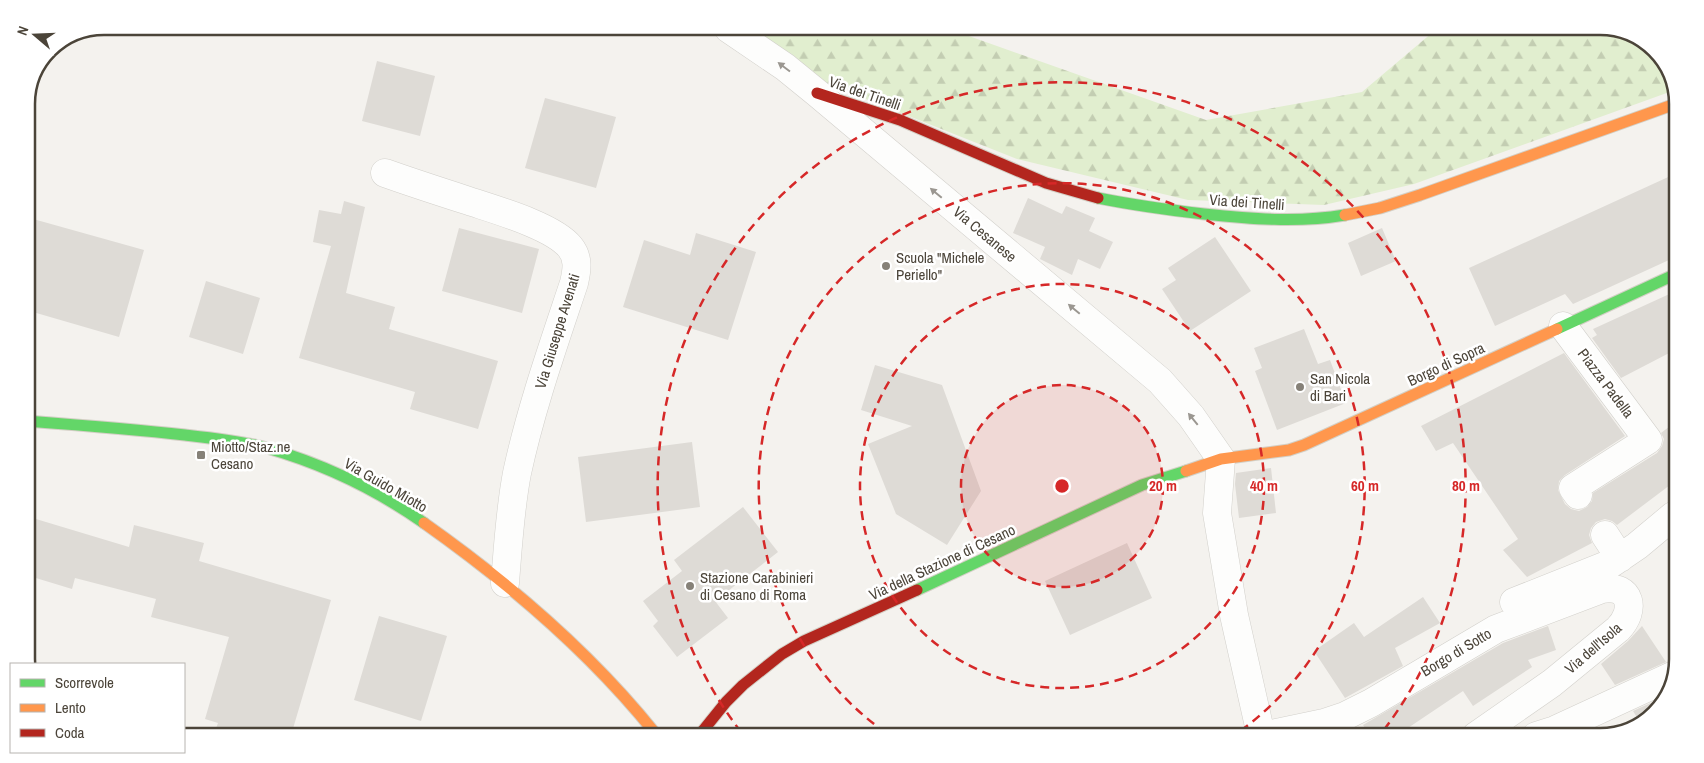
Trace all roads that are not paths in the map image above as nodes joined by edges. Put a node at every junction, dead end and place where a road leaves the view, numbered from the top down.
1 (738, 35) edge
2 (817, 93) junction
3 (1669, 106) edge
4 (386, 174) dead end
5 (1669, 277) edge
6 (1563, 326) junction
7 (35, 422) edge
8 (1221, 458) junction
9 (1578, 494) dead end
10 (1669, 519) edge
11 (1605, 535) dead end
12 (1620, 558) junction
13 (505, 583) junction
14 (1496, 628) junction
15 (1666, 679) edge
16 (651, 728) edge
17 (705, 728) edge
18 (1259, 728) edge
19 (1300, 728) edge
20 (1487, 728) edge
21 (1559, 728) edge

2 -> 1 street, Via Cesanese
2 - 3 street, Via dei Tinelli
8 -> 2 street, Via Cesanese
4 - 13 street, Via Giuseppe Avenati
5 - 6 street, Borgo di Sopra
6 - 8 street, Borgo di Sopra
6 - 9 street, Piazza Padella
7 - 13 street, Via Guido Miotto
8 - 17 street, Via della Stazione di Cesano
8 - 18 street
10 - 12 street, Borgo di Sotto
11 - 12 street
12 - 14 street, Borgo di Sotto
13 - 16 street, Via Guido Miotto
14 - 19 street, Borgo di Sotto
14 - 20 street, Via dell'Isola
15 - 21 street

